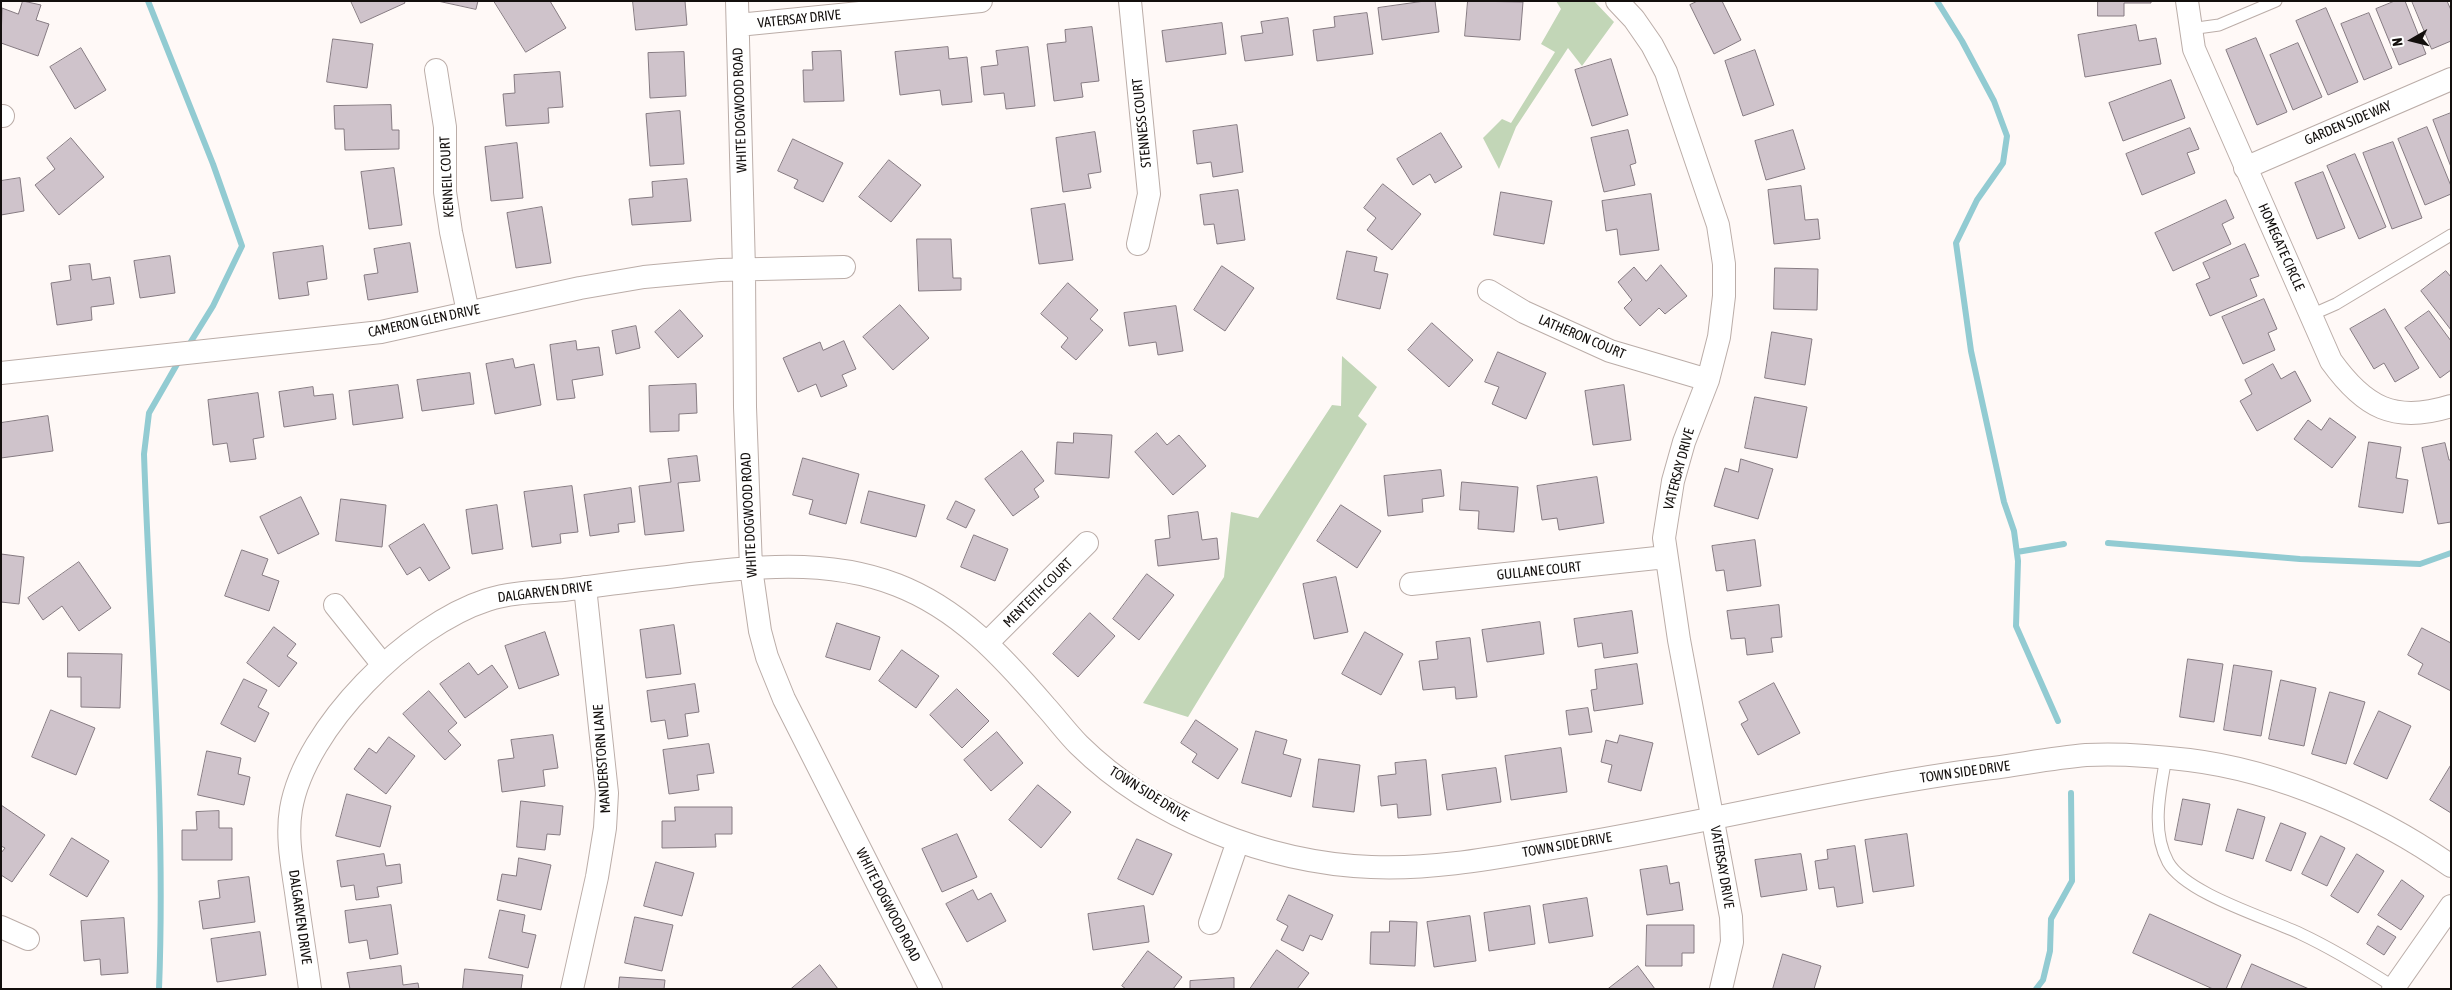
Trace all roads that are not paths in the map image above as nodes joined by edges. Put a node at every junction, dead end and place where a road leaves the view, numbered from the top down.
1 (737, 1) edge
2 (981, 1) edge
3 (1130, 1) edge
4 (1617, 1) edge
5 (2187, 1) edge
6 (2276, 1) edge
7 (738, 25) junction
8 (2190, 29) junction
9 (436, 70) dead end
10 (2451, 79) edge
11 (2245, 168) junction
12 (2451, 235) edge
13 (1138, 244) dead end
14 (844, 267) dead end
15 (744, 270) junction
16 (1489, 291) dead end
17 (468, 312) junction
18 (2311, 315) junction
19 (1, 373) edge
20 (1708, 380) junction
21 (2451, 406) edge
22 (1087, 543) dead end
23 (1666, 557) junction
24 (750, 568) junction
25 (1411, 584) dead end
26 (585, 587) junction
27 (335, 605) dead end
28 (988, 642) junction
29 (383, 665) junction
30 (2166, 758) junction
31 (1713, 817) junction
32 (1238, 841) junction
33 (2451, 866) edge
34 (2451, 906) edge
35 (1210, 923) dead end
36 (1, 926) edge
37 (28, 939) dead end
38 (2393, 988) edge
39 (310, 989) edge
40 (572, 989) edge
41 (931, 989) edge
42 (1721, 989) edge

1 - 7 street, WHITE DOGWOOD ROAD
2 - 7 street, VATERSAY DRIVE
3 - 13 street, STENNESS COURT
4 - 20 street, VATERSAY DRIVE
5 - 8 street, HOMEGATE CIRCLE
6 - 8 lane
7 - 15 street, WHITE DOGWOOD ROAD
8 - 11 street, HOMEGATE CIRCLE
9 - 17 street, KENNEIL COURT
10 - 11 street, GARDEN SIDE WAY
11 - 18 street, HOMEGATE CIRCLE
12 - 18 lane
14 - 15 street, CAMERON GLEN DRIVE
15 - 17 street, CAMERON GLEN DRIVE
15 - 24 street, WHITE DOGWOOD ROAD
16 - 20 street, LATHERON COURT
17 - 19 street, CAMERON GLEN DRIVE
18 - 21 street, HOMEGATE CIRCLE
20 - 23 street, VATERSAY DRIVE
22 - 28 street, MENTEITH COURT
23 - 25 street, GULLANE COURT
23 - 31 street, VATERSAY DRIVE
24 - 26 street, DALGARVEN DRIVE
24 - 28 street, TOWN SIDE DRIVE
24 - 41 street, WHITE DOGWOOD ROAD
26 - 29 street, DALGARVEN DRIVE
26 - 40 street, MANDERSTORN LANE
27 - 29 street
28 - 32 street, TOWN SIDE DRIVE
29 - 39 street, DALGARVEN DRIVE
30 - 31 street, TOWN SIDE DRIVE
30 - 33 street, TOWN SIDE DRIVE
30 - 38 lane
31 - 32 street, TOWN SIDE DRIVE
31 - 42 street, VATERSAY DRIVE
32 - 35 street
34 - 38 street
36 - 37 street

